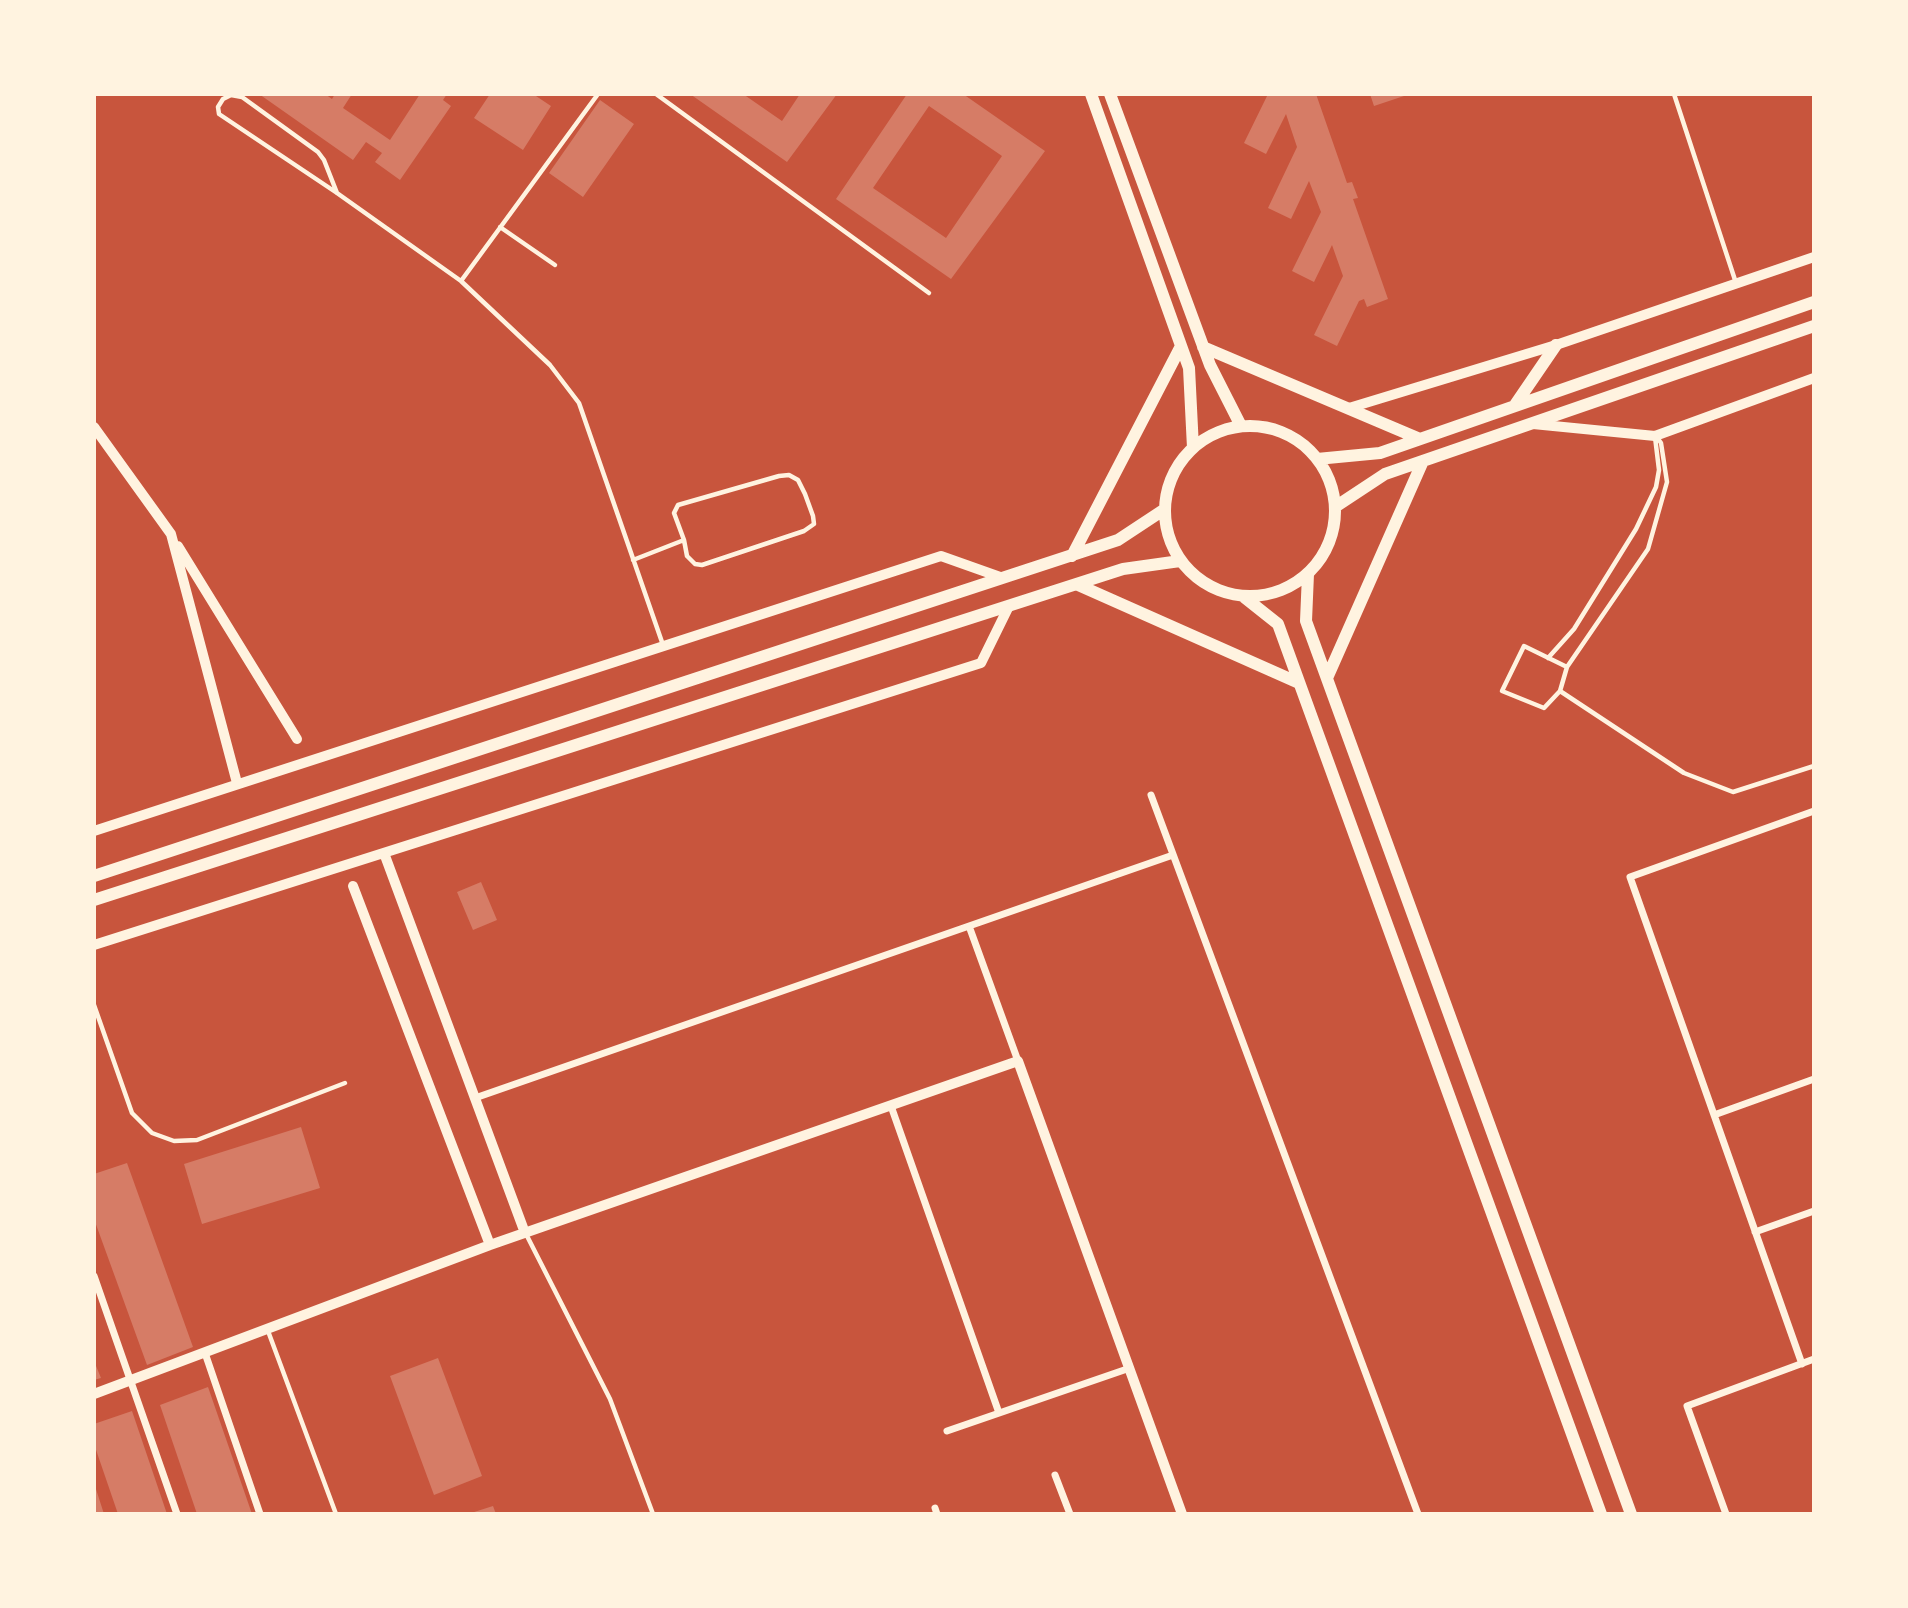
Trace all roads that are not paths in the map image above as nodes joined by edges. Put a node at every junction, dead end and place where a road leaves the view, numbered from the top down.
1 (598, 94) edge
2 (656, 94) edge
3 (1091, 94) edge
4 (1110, 94) edge
5 (1674, 94) edge
6 (337, 193) junction
7 (500, 227) junction
8 (1814, 257) edge
9 (555, 265) dead end
10 (461, 281) junction
11 (1736, 283) junction
12 (929, 293) dead end
13 (1814, 302) edge
14 (1814, 326) edge
15 (1556, 345) junction
16 (1181, 346) junction
17 (1203, 346) junction
18 (1814, 378) edge
19 (1515, 406) junction
20 (1349, 408) junction
21 (1530, 424) junction
22 (1241, 426) junction
23 (94, 427) edge
24 (1655, 436) junction
25 (1420, 439) junction
26 (1193, 448) junction
27 (1317, 459) junction
28 (1423, 461) junction
29 (1335, 507) junction
30 (1165, 509) junction
31 (172, 534) junction
32 (684, 540) junction
33 (1072, 556) junction
34 (633, 560) junction
35 (1180, 561) junction
36 (1308, 574) junction
37 (1003, 578) junction
38 (1076, 584) junction
39 (1244, 597) junction
40 (1009, 606) junction
41 (663, 646) junction
42 (1548, 658) junction
43 (1567, 667) junction
44 (1327, 678) junction
45 (1299, 683) junction
46 (1560, 691) junction
47 (297, 739) dead end
48 (1814, 766) edge
49 (237, 783) junction
50 (1151, 795) dead end
51 (1814, 811) edge
52 (94, 831) edge
53 (384, 853) junction
54 (1174, 855) junction
55 (94, 876) edge
56 (353, 886) dead end
57 (94, 900) edge
58 (969, 926) junction
59 (94, 945) edge
60 (94, 1005) edge
61 (1018, 1062) junction
62 (1814, 1079) edge
63 (345, 1083) dead end
64 (475, 1098) junction
65 (891, 1106) junction
66 (1714, 1115) junction
67 (1814, 1211) edge
68 (1755, 1232) junction
69 (525, 1233) junction
70 (490, 1245) junction
71 (94, 1276) edge
72 (267, 1330) junction
73 (205, 1353) junction
74 (1814, 1359) edge
75 (1802, 1364) junction
76 (1130, 1368) junction
77 (131, 1382) junction
78 (94, 1394) edge
79 (999, 1413) junction
80 (947, 1431) dead end
81 (1055, 1475) dead end
82 (177, 1514) edge
83 (260, 1514) edge
84 (336, 1514) edge
85 (653, 1514) edge
86 (1070, 1514) edge
87 (1182, 1514) edge
88 (1418, 1514) edge
89 (1601, 1514) edge
90 (1631, 1514) edge
91 (1726, 1514) edge

1 - 7 lane
2 - 12 lane
3 - 16 main road
4 - 17 main road
5 - 11 lane
6 - 6 lane
6 - 10 lane
7 - 9 lane
7 - 10 lane
8 - 11 street
10 - 34 lane
11 - 15 street
13 - 19 main road
14 - 21 main road
15 - 19 main road
15 - 20 street
16 - 26 main road
16 - 33 main road
17 - 20 main road
17 - 22 main road
18 - 24 street
19 - 25 main road
20 - 25 main road
21 - 24 street
21 - 28 main road
22 - 26 main road
22 - 27 main road
23 - 31 street
24 - 42 lane
24 - 43 lane
25 - 27 main road
26 - 30 main road
27 - 29 main road
28 - 29 main road
28 - 44 main road
29 - 36 main road
30 - 33 main road
30 - 35 main road
31 - 47 street
31 - 49 street
32 - 32 lane
32 - 34 lane
33 - 37 main road
34 - 41 lane
35 - 38 main road
35 - 39 main road
36 - 39 main road
36 - 44 main road
37 - 41 street
37 - 55 main road
38 - 40 main road
38 - 45 main road
39 - 45 main road
40 - 53 street
40 - 57 main road
41 - 49 street
42 - 43 lane
42 - 46 lane
43 - 46 lane
44 - 90 main road
45 - 89 main road
46 - 48 lane
49 - 52 street
50 - 54 street
51 - 66 street
53 - 59 street
53 - 64 street
54 - 58 street
54 - 88 street
56 - 70 street
58 - 61 street
58 - 64 street
60 - 63 lane
61 - 65 street
61 - 76 street
62 - 66 street
64 - 69 street
65 - 69 street
65 - 79 street
66 - 68 street
67 - 68 street
68 - 75 street
69 - 70 street
69 - 85 lane
70 - 72 street
71 - 77 street
72 - 73 street
72 - 84 lane
73 - 77 street
73 - 83 street
74 - 75 street
75 - 91 street
76 - 79 street
76 - 87 street
77 - 78 street
77 - 82 street
79 - 80 street
81 - 86 street

